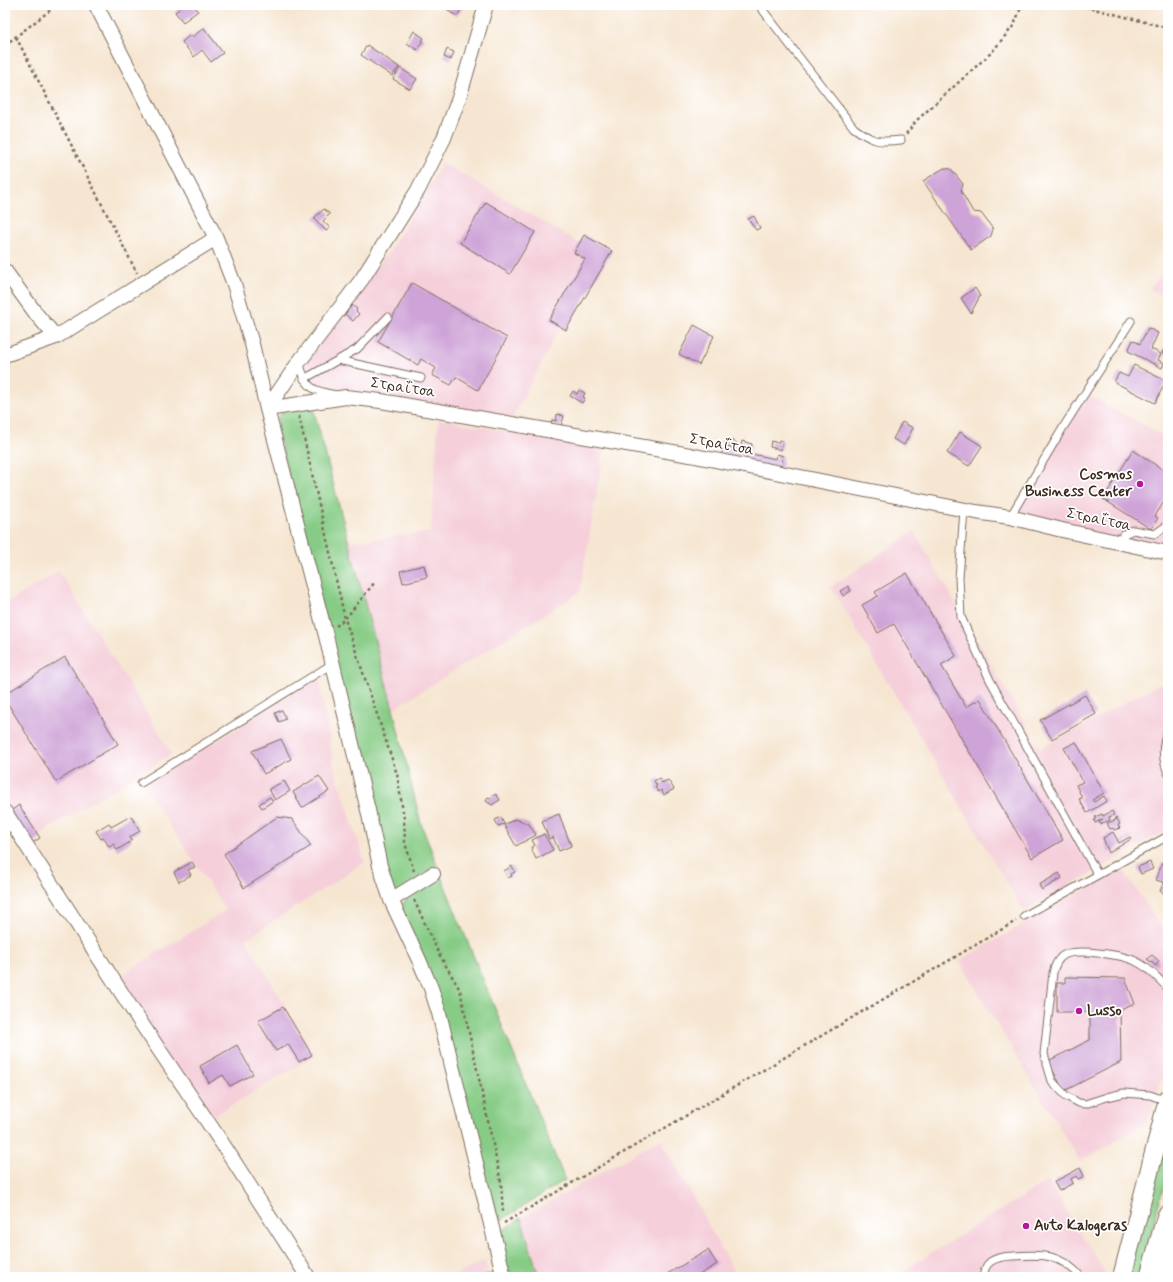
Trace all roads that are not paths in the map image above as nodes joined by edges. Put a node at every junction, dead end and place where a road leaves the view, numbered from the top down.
1 (96, 5) edge
2 (486, 5) edge
3 (758, 5) edge
4 (901, 140) road end
5 (216, 238) junction
6 (5, 271) edge
7 (388, 317) dead end
8 (1131, 322) dead end
9 (56, 337) junction
10 (5, 355) edge
11 (338, 360) junction
12 (300, 362) junction
13 (421, 378) dead end
14 (304, 379) junction
15 (346, 397) junction
16 (267, 409) junction
17 (964, 510) junction
18 (1010, 517) junction
19 (1168, 525) edge
20 (1121, 542) junction
21 (1168, 553) edge
22 (332, 664) junction
23 (1168, 731) edge
24 (1168, 773) edge
25 (141, 783) dead end
26 (5, 812) edge
27 (1168, 836) edge
28 (433, 874) dead end
29 (1098, 875) junction
30 (391, 900) junction
31 (1024, 916) road end
32 (1168, 988) edge
33 (1168, 1100) edge
34 (1168, 1217) edge
35 (503, 1274) edge
36 (308, 1277) edge
37 (481, 1277) edge
38 (983, 1277) edge
39 (1081, 1277) edge
40 (1122, 1277) edge
41 (1151, 1277) edge

1 - 5 street
2 - 12 street
3 - 4 lane
5 - 9 street
5 - 16 street
6 - 9 street
7 - 11 lane
8 - 18 lane
9 - 10 street
11 - 13 lane
11 - 14 lane
12 - 14 lane
12 - 16 street
14 - 15 lane
15 - 16 street, Στραΐτσα
15 - 17 street, Στραΐτσα
16 - 22 street
17 - 18 street, Στραΐτσα
17 - 29 lane
18 - 20 street, Στραΐτσα
19 - 20 lane
20 - 21 street, Στραΐτσα
22 - 25 lane
22 - 30 street
23 - 24 lane
26 - 36 street
27 - 29 lane
28 - 30 street
29 - 31 lane
30 - 35 street
32 - 33 lane
33 - 40 street
34 - 41 highway
35 - 37 lane
38 - 39 lane

